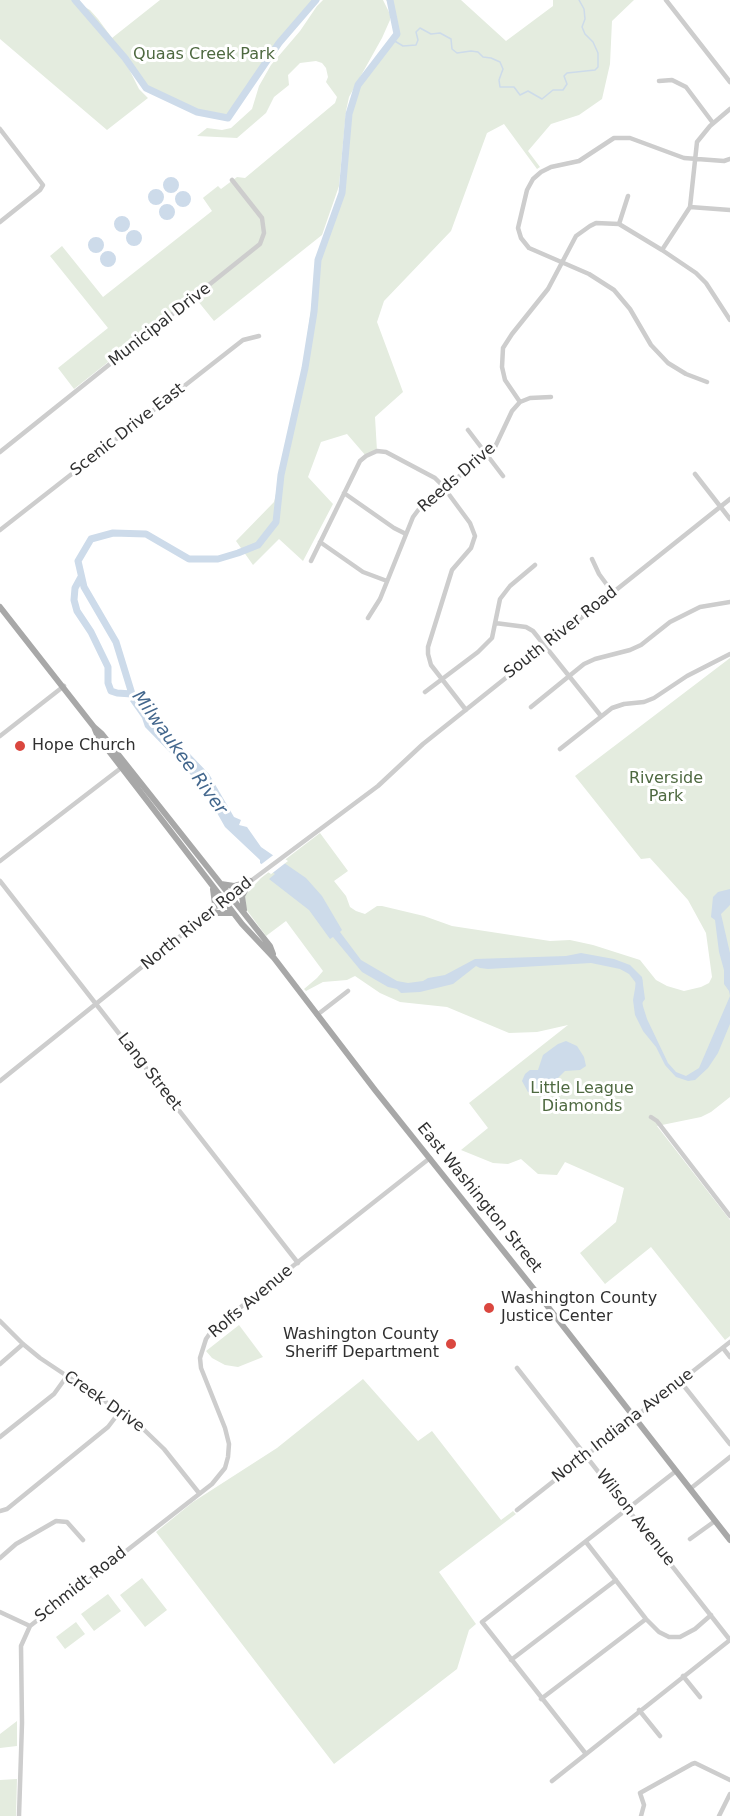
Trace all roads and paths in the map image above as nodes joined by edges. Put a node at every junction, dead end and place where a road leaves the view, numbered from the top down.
1 (666, 0) edge
2 (659, 81) dead end
3 (730, 82) edge
4 (730, 110) edge
5 (713, 123) junction
6 (0, 129) edge
7 (694, 159) junction
8 (730, 159) edge
9 (232, 180) dead end
10 (628, 196) dead end
11 (690, 207) junction
12 (730, 210) edge
13 (0, 222) edge
14 (619, 224) junction
15 (662, 250) junction
16 (562, 261) junction
17 (730, 320) edge
18 (259, 336) dead end
19 (707, 382) dead end
20 (551, 398) dead end
21 (520, 402) junction
22 (468, 430) dead end
23 (0, 452) edge
24 (487, 455) junction
25 (695, 474) dead end
26 (503, 476) dead end
27 (444, 489) junction
28 (344, 493) junction
29 (730, 499) edge
30 (721, 506) junction
31 (730, 519) edge
32 (0, 530) edge
33 (406, 534) junction
34 (320, 542) junction
35 (592, 559) dead end
36 (311, 561) dead end
37 (535, 566) dead end
38 (387, 581) junction
39 (613, 592) junction
40 (730, 602) edge
41 (0, 607) edge
42 (368, 618) dead end
43 (495, 622) junction
44 (545, 645) junction
45 (730, 654) edge
46 (568, 676) junction
47 (442, 678) junction
48 (64, 686) junction
49 (425, 692) dead end
50 (531, 707) dead end
51 (466, 710) junction
52 (601, 716) junction
53 (94, 727) junction
54 (0, 736) edge
55 (561, 749) dead end
56 (121, 768) junction
57 (396, 771) joint
58 (0, 861) edge
59 (0, 881) edge
60 (250, 881) junction
61 (221, 884) junction
62 (213, 886) junction
63 (231, 896) junction
64 (224, 901) junction
65 (210, 913) junction
66 (234, 913) junction
67 (244, 914) junction
68 (274, 958) junction
69 (348, 991) dead end
70 (97, 1004) junction
71 (316, 1015) junction
72 (0, 1081) edge
73 (651, 1117) dead end
74 (430, 1158) junction
75 (730, 1216) edge
76 (298, 1263) junction
77 (0, 1321) edge
78 (730, 1342) edge
79 (22, 1344) junction
80 (723, 1348) junction
81 (730, 1358) edge
82 (0, 1364) edge
83 (517, 1368) dead end
84 (68, 1376) junction
85 (680, 1381) junction
86 (121, 1410) junction
87 (634, 1418) junction
88 (0, 1437) edge
89 (730, 1444) edge
90 (586, 1456) junction
91 (730, 1457) edge
92 (676, 1471) junction
93 (690, 1489) junction
94 (199, 1493) junction
95 (628, 1509) junction
96 (517, 1510) dead end
97 (0, 1511) edge
98 (715, 1521) junction
99 (690, 1539) dead end
100 (82, 1540) dead end
101 (730, 1540) edge
102 (586, 1542) junction
103 (0, 1558) edge
104 (616, 1580) junction
105 (0, 1612) edge
106 (711, 1615) junction
107 (646, 1619) junction
108 (30, 1626) junction
109 (730, 1640) edge
110 (511, 1660) junction
111 (683, 1676) junction
112 (700, 1697) dead end
113 (541, 1699) junction
114 (639, 1710) junction
115 (660, 1736) dead end
116 (586, 1754) junction
117 (552, 1780) dead end
118 (730, 1780) edge
119 (730, 1794) edge
120 (19, 1816) edge
121 (641, 1816) edge
122 (719, 1816) edge

1 - 3 street
2 - 5 street
4 - 5 street
5 - 7 street
6 - 13 street
7 - 8 street
7 - 11 street
7 - 16 street
9 - 23 street, Municipal Drive
10 - 14 street
11 - 12 street
11 - 15 street
14 - 15 street
14 - 16 street
15 - 17 street
16 - 19 street
16 - 21 street
18 - 32 street, Scenic Drive East
20 - 21 street
21 - 24 street, Reeds Drive
22 - 24 street
24 - 26 street
24 - 27 street, Reeds Drive
25 - 30 street
27 - 28 street
27 - 33 street, Reeds Drive
27 - 47 street
28 - 33 street
28 - 34 street
29 - 30 street, South River Road
30 - 31 street
30 - 39 street, South River Road
33 - 38 street, Reeds Drive
34 - 36 street
34 - 38 street
35 - 39 street
37 - 43 street
38 - 42 street, Reeds Drive
39 - 44 street, South River Road
40 - 46 street
41 - 48 main road, East Washington Street
43 - 44 street
43 - 47 street
44 - 46 street
44 - 51 street, South River Road
45 - 52 street
46 - 50 street
46 - 52 street
47 - 49 street
47 - 51 street
48 - 53 main road, East Washington Street
48 - 54 street
51 - 57 street, South River Road
52 - 55 street
53 - 56 main road, East Washington Street
53 - 61 main road, East Washington Street
56 - 58 street
56 - 62 main road, East Washington Street
57 - 60 street, North River Road
59 - 70 street, Lang Street
60 - 61 main road
60 - 63 street, North River Road
60 - 67 main road
61 - 63 main road, East Washington Street
62 - 64 main road, East Washington Street
62 - 65 main road
63 - 64 street, North River Road
63 - 67 main road, East Washington Street
64 - 65 street, North River Road
64 - 66 main road, East Washington Street
65 - 66 main road
65 - 70 street, North River Road
66 - 68 main road, East Washington Street
67 - 68 main road, East Washington Street
68 - 71 main road, East Washington Street
69 - 71 street
70 - 72 street, North River Road
70 - 76 street, Lang Street
71 - 74 main road, East Washington Street
73 - 75 street
74 - 76 street, Rolfs Avenue
74 - 87 main road, East Washington Street
76 - 94 street, Rolfs Avenue
77 - 79 street, Creek Drive
78 - 80 street, North Indiana Avenue
79 - 82 street
79 - 84 street, Creek Drive
80 - 81 street
80 - 85 street, North Indiana Avenue
83 - 90 street, Wilson Avenue
84 - 86 street, Creek Drive
84 - 88 street
85 - 87 street, North Indiana Avenue
85 - 89 street
86 - 94 street, Creek Drive
86 - 97 street
87 - 90 street, North Indiana Avenue
87 - 92 main road, East Washington Street
90 - 95 street, Wilson Avenue
90 - 96 street, North Indiana Avenue
91 - 93 street
92 - 93 main road, East Washington Street
92 - 95 street
93 - 98 main road, East Washington Street
94 - 108 street, Schmidt Road
95 - 102 street
95 - 106 street, Wilson Avenue
98 - 99 street
98 - 101 main road, East Washington Street
100 - 103 street
102 - 104 street
102 - 110 street
104 - 107 street
104 - 110 street
105 - 108 street
106 - 107 street
106 - 109 street, Wilson Avenue
107 - 113 street
108 - 120 street, Schmidt Road
109 - 111 street
110 - 113 street
111 - 112 street
111 - 114 street
113 - 116 street
114 - 115 street
114 - 116 street
116 - 117 street
118 - 121 street
119 - 122 street

